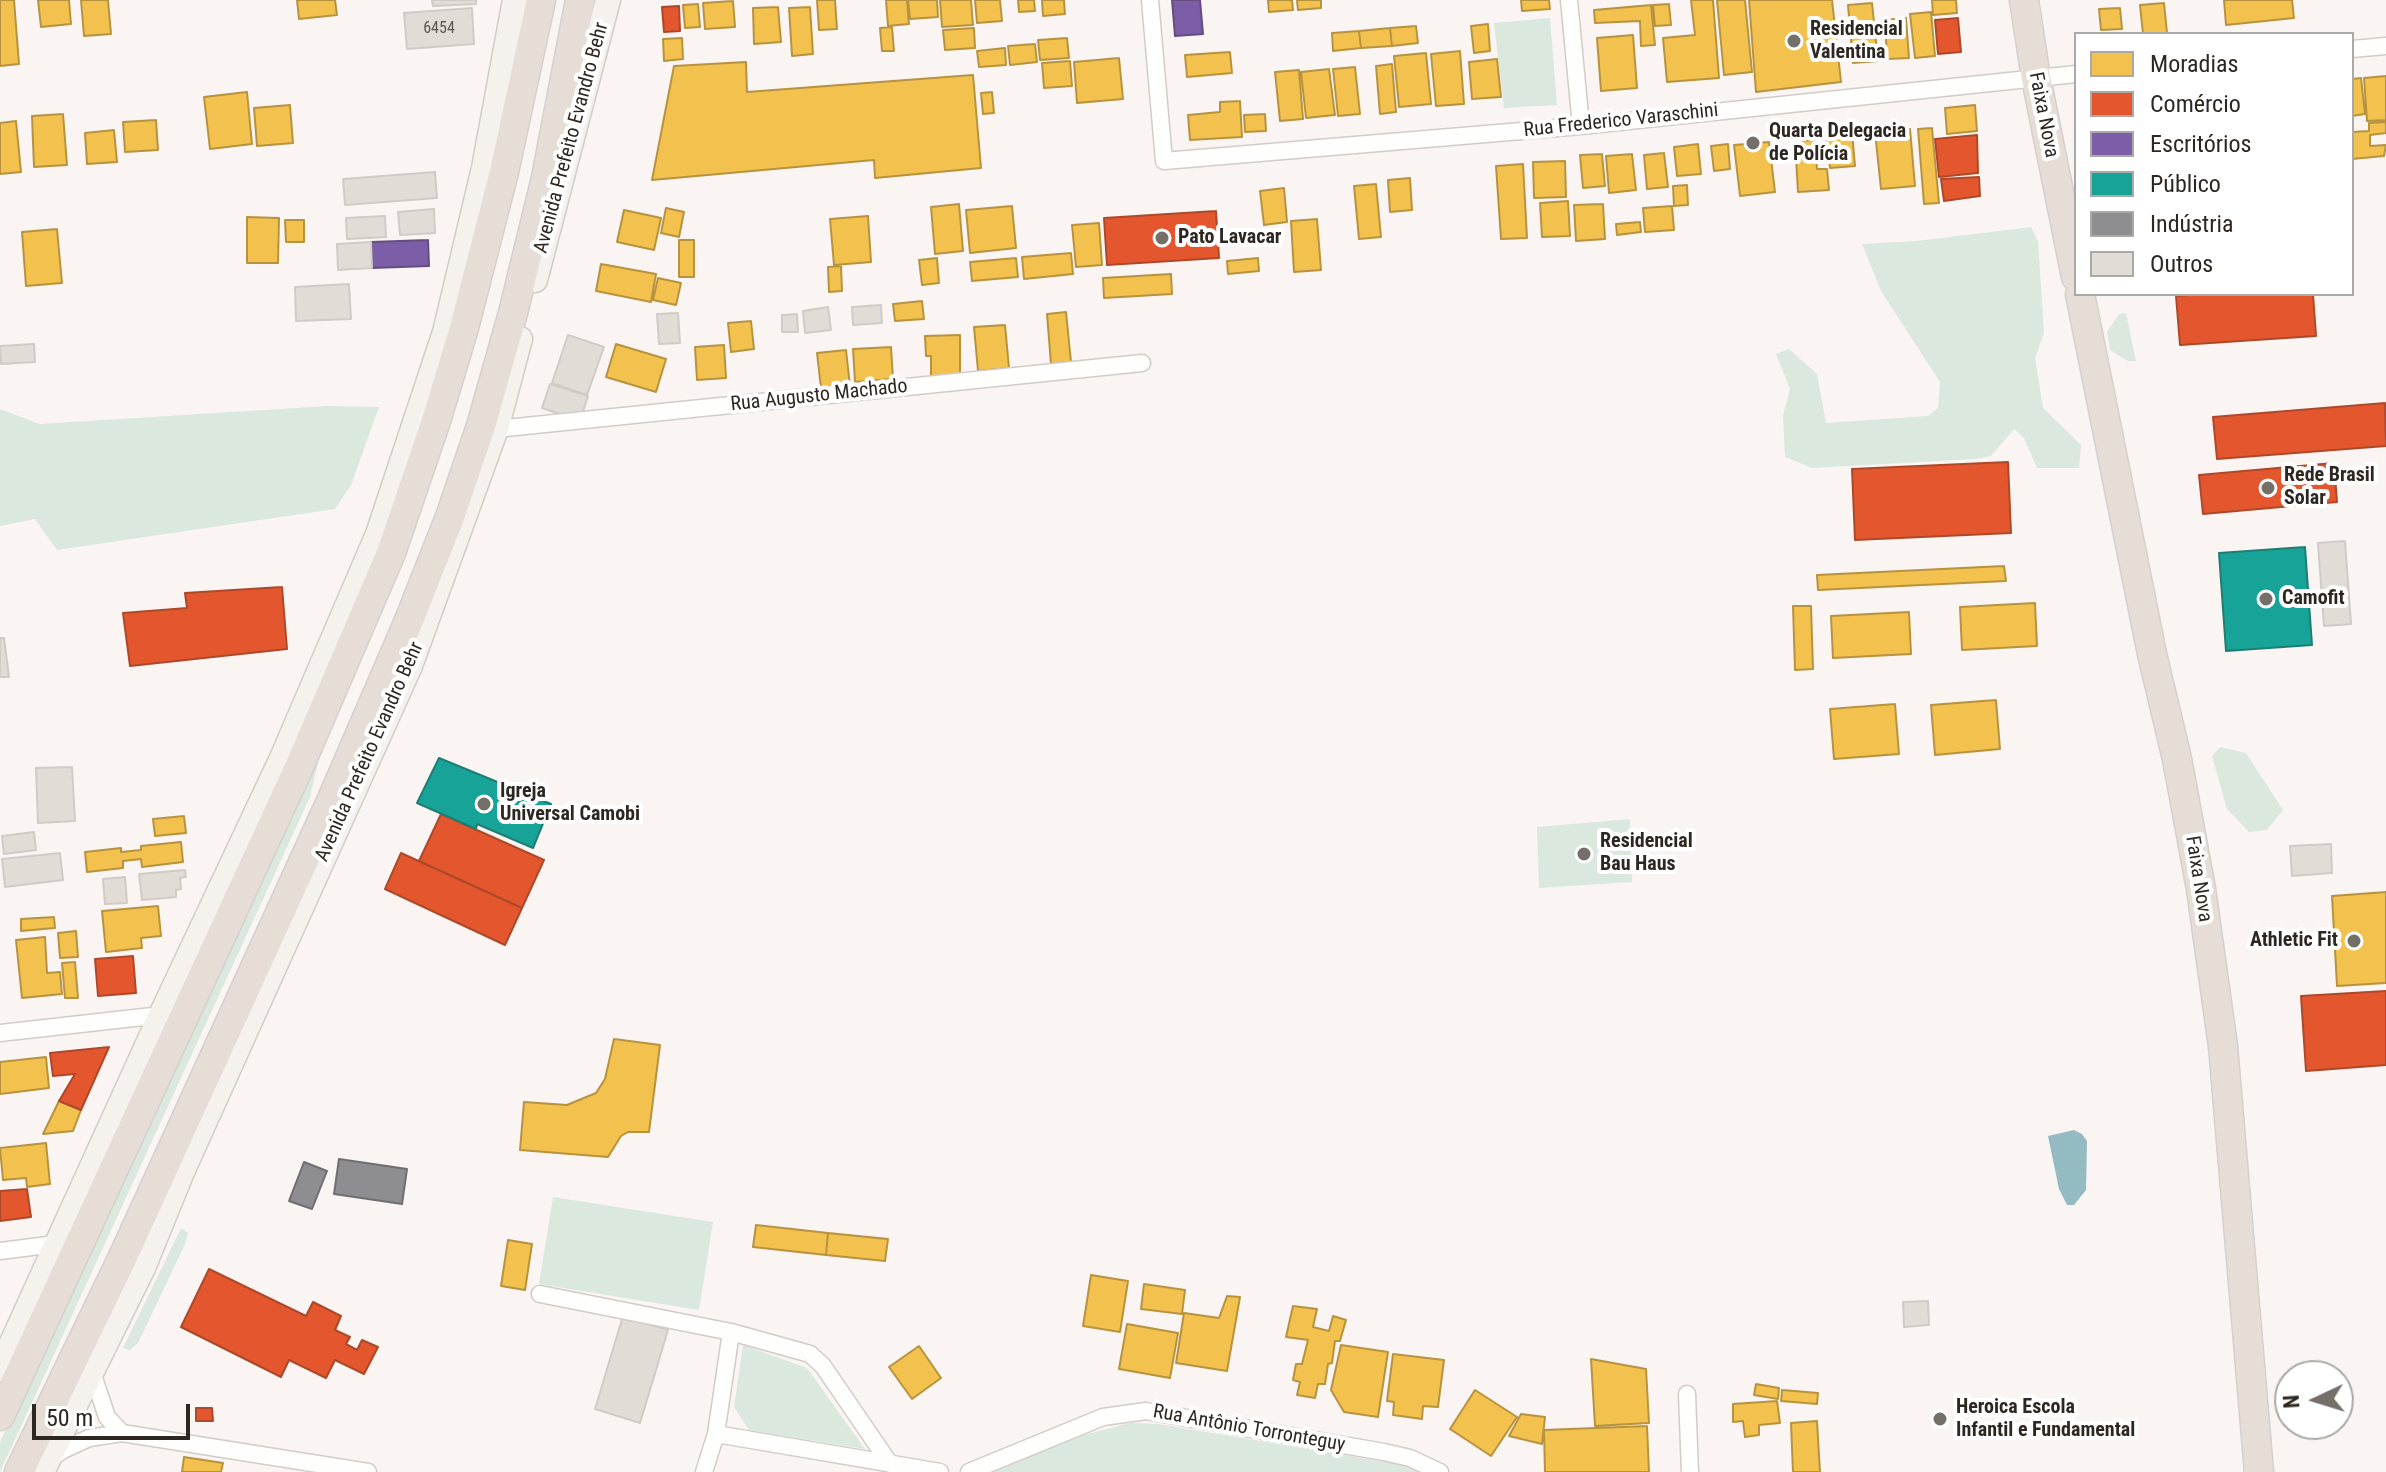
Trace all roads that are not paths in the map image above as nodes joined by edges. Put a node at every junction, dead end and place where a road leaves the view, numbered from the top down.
1 (515, 0) edge
2 (541, 0) edge
3 (580, 0) edge
4 (608, 0) edge
5 (1150, 0) edge
6 (1569, 0) edge
7 (2024, 0) edge
8 (2386, 46) edge
9 (2354, 49) edge
10 (2074, 74) edge
11 (2036, 78) junction
12 (1581, 126) junction
13 (561, 181) junction
14 (2074, 267) edge
15 (2080, 296) edge
16 (513, 313) junction
17 (1142, 363) dead end
18 (496, 429) junction
19 (383, 547) junction
20 (408, 623) junction
21 (268, 938) junction
22 (161, 1015) junction
23 (0, 1033) edge
24 (224, 1080) junction
25 (55, 1244) junction
26 (0, 1251) edge
27 (540, 1294) dead end
28 (731, 1332) junction
29 (0, 1369) edge
30 (92, 1372) junction
31 (1687, 1394) dead end
32 (0, 1416) edge
33 (122, 1433) junction
34 (716, 1434) junction
35 (890, 1464) junction
36 (45, 1466) edge
37 (19, 1472) edge
38 (368, 1472) edge
39 (704, 1472) edge
40 (940, 1472) edge
41 (969, 1472) edge
42 (1440, 1472) edge
43 (1690, 1472) edge
44 (2259, 1472) edge

1 - 19 main road
2 - 19 highway
3 - 16 highway, Avenida Prefeito Evandro Behr
4 - 13 main road, Avenida Prefeito Evandro Behr
5 - 12 street, Rua Frederico Varaschini
6 - 12 street
7 - 11 highway, Faixa Nova
8 - 9 street
10 - 11 street, Rua Frederico Varaschini
11 - 12 street, Rua Frederico Varaschini
11 - 14 highway, Faixa Nova
13 - 16 highway
13 - 18 main road, Avenida Prefeito Evandro Behr
15 - 44 highway, Faixa Nova
16 - 20 highway, Avenida Prefeito Evandro Behr
17 - 18 street, Rua Augusto Machado
18 - 24 main road, Avenida Prefeito Evandro Behr
19 - 20 highway
19 - 22 main road
19 - 32 highway
20 - 21 highway, Avenida Prefeito Evandro Behr
21 - 24 highway
21 - 37 highway, Avenida Prefeito Evandro Behr
22 - 23 street
22 - 25 main road
24 - 30 main road, Avenida Prefeito Evandro Behr
25 - 26 street
25 - 29 main road
27 - 28 street
28 - 34 street
28 - 35 street
30 - 33 street
30 - 36 main road, Avenida Prefeito Evandro Behr
31 - 43 street
33 - 36 street
33 - 38 street
34 - 35 street
34 - 39 street
35 - 40 street
41 - 42 street, Rua Antônio Torronteguy

